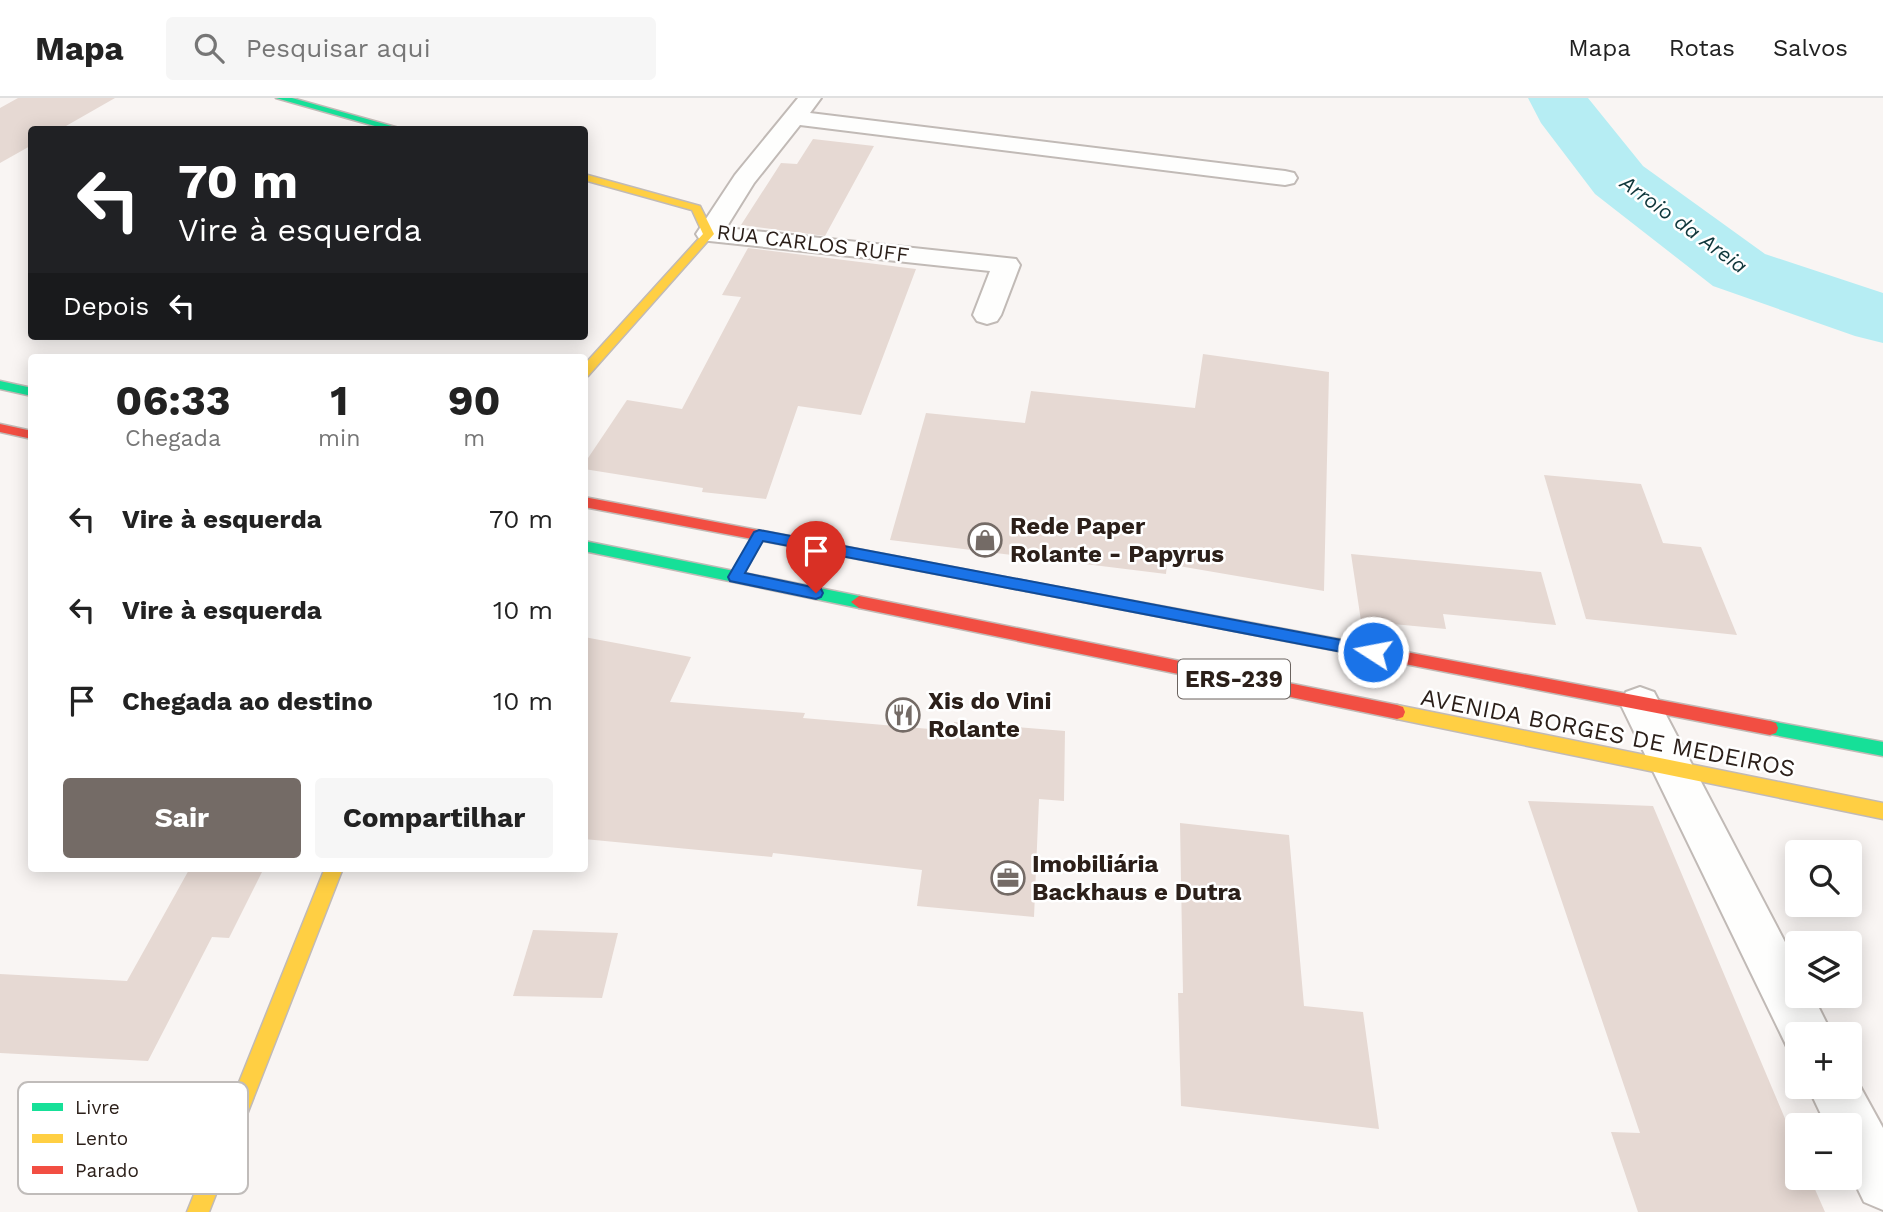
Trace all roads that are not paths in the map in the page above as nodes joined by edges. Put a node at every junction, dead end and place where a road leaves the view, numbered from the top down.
1 (281, 98) edge
2 (810, 98) edge
3 (795, 118) junction
4 (387, 126) edge
5 (588, 178) edge
6 (1285, 178) dead end
7 (709, 234) junction
8 (987, 315) dead end
9 (588, 369) edge
10 (0, 385) edge
11 (28, 390) edge
12 (0, 428) edge
13 (28, 434) edge
14 (588, 503) edge
15 (588, 547) edge
16 (1640, 703) junction
17 (1883, 750) edge
18 (1671, 769) junction
19 (1883, 810) edge
20 (332, 872) edge
21 (1801, 1022) edge
22 (248, 1086) edge
23 (1840, 1099) edge
24 (1883, 1183) edge
25 (205, 1194) edge
26 (198, 1212) edge

1 - 4 main road
2 - 3 street
3 - 6 street
3 - 7 street
5 - 7 main road, RUA CARLOS RUFF
7 - 8 street, RUA CARLOS RUFF
7 - 9 main road
10 - 11 main road
12 - 13 main road
14 - 16 main road, AVENIDA BORGES DE MEDEIROS / ERS-239
15 - 18 main road, AVENIDA BORGES DE MEDEIROS / ERS-239
16 - 17 main road, AVENIDA BORGES DE MEDEIROS / ERS-239
16 - 18 street
18 - 19 main road, AVENIDA BORGES DE MEDEIROS / ERS-239
18 - 21 street
20 - 22 main road
23 - 24 street
25 - 26 main road

